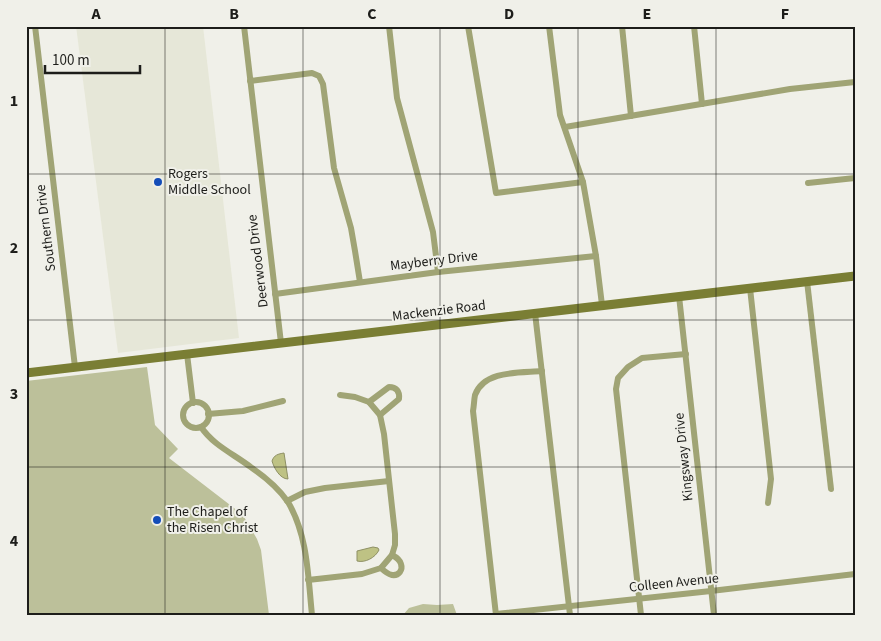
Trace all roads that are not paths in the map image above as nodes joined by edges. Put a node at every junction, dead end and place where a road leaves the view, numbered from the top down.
1 (35, 26) edge
2 (244, 26) edge
3 (389, 26) edge
4 (468, 26) edge
5 (549, 26) edge
6 (622, 26) edge
7 (694, 26) edge
8 (250, 81) junction
9 (855, 82) edge
10 (702, 104) junction
11 (631, 116) junction
12 (565, 127) junction
13 (855, 178) edge
14 (583, 182) junction
15 (808, 183) dead end
16 (596, 256) junction
17 (438, 272) junction
18 (855, 276) edge
19 (807, 281) junction
20 (360, 282) junction
21 (750, 288) junction
22 (275, 294) junction
23 (679, 296) junction
24 (602, 305) junction
25 (535, 313) junction
26 (281, 343) junction
27 (188, 354) junction
28 (686, 354) junction
29 (75, 367) junction
30 (542, 372) junction
31 (26, 373) edge
32 (340, 395) dead end
33 (284, 401) dead end
34 (369, 402) junction
35 (193, 403) junction
36 (208, 414) junction
37 (380, 415) junction
38 (201, 427) junction
39 (389, 481) junction
40 (831, 489) dead end
41 (287, 501) junction
42 (768, 503) dead end
43 (392, 555) junction
44 (381, 568) junction
45 (855, 574) edge
46 (308, 580) junction
47 (711, 591) junction
48 (640, 599) junction
49 (569, 607) junction
50 (312, 615) edge
51 (496, 615) edge
52 (570, 615) edge
53 (641, 615) edge
54 (714, 615) edge

1 - 29 street, Southern Drive
2 - 8 street, Deerwood Drive
3 - 17 street
4 - 14 street
5 - 12 street
6 - 11 street
7 - 10 street
8 - 20 street
8 - 22 street, Deerwood Drive
9 - 10 street
10 - 11 street
11 - 12 street
12 - 14 street
13 - 15 street
14 - 16 street
16 - 17 street, Mayberry Drive
16 - 24 street
17 - 20 street, Mayberry Drive
18 - 19 main road, Mackenzie Road
19 - 21 main road, Mackenzie Road
19 - 40 street
20 - 22 street, Mayberry Drive
21 - 23 main road, Mackenzie Road
21 - 42 street
22 - 26 street, Deerwood Drive
23 - 24 main road, Mackenzie Road
23 - 28 street, Kingsway Drive
24 - 25 main road, Mackenzie Road
25 - 26 main road, Mackenzie Road
25 - 30 street
26 - 27 main road, Mackenzie Road
27 - 29 main road, Mackenzie Road
27 - 35 street
28 - 47 street, Kingsway Drive
28 - 48 street
29 - 31 main road, Mackenzie Road
30 - 49 street
30 - 51 street
32 - 34 street
33 - 36 street
34 - 37 street
34 - 37 street
35 - 36 street
35 - 38 street
36 - 38 street
37 - 39 street
38 - 41 street
39 - 41 street
39 - 43 street
41 - 46 street
43 - 44 street
43 - 44 street
44 - 46 street
45 - 47 street, Colleen Avenue
46 - 50 street
47 - 48 street, Colleen Avenue
47 - 54 street, Kingsway Drive
48 - 49 street, Colleen Avenue
48 - 53 street
49 - 51 street, Colleen Avenue
49 - 52 street

